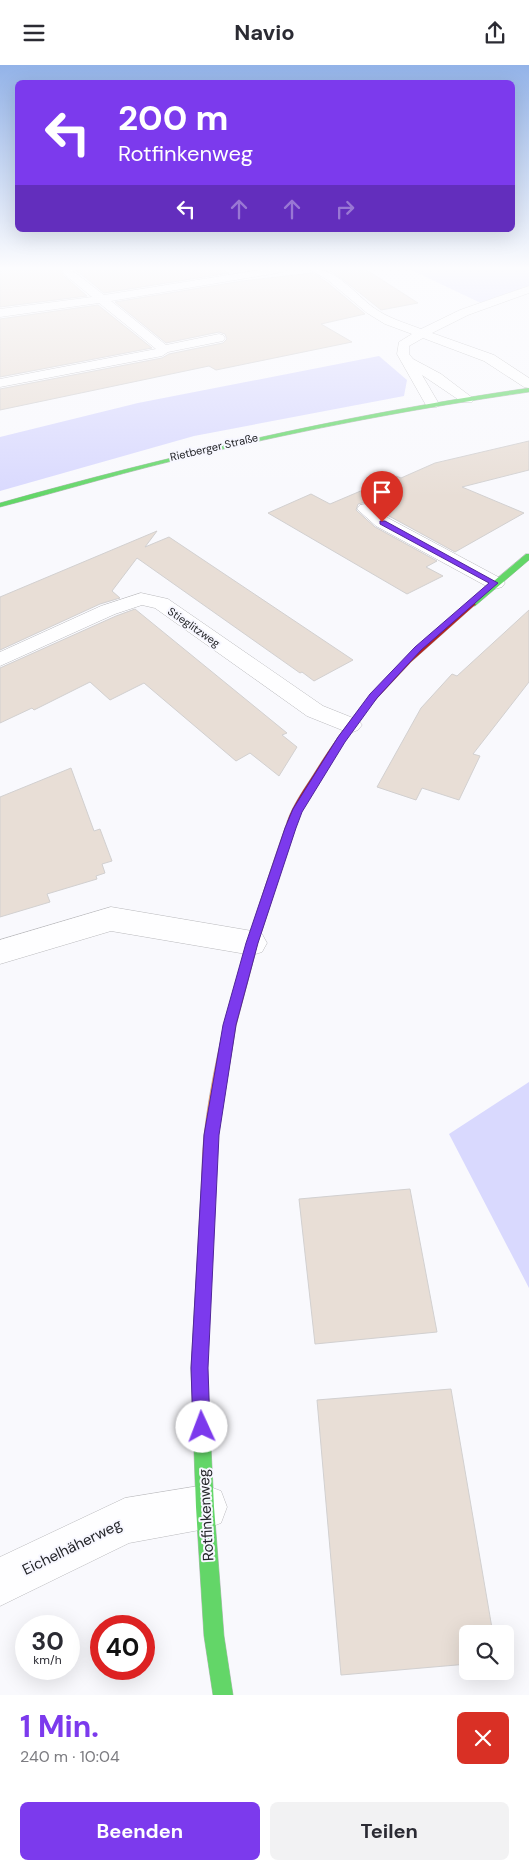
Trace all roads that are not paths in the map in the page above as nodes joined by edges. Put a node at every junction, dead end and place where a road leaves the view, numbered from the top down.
1 (159, 345) edge
2 (184, 345) edge
3 (403, 345) edge
4 (457, 345) edge
5 (164, 349) junction
6 (408, 362) junction
7 (0, 383) edge
8 (529, 384) edge
9 (529, 390) edge
10 (467, 399) junction
11 (432, 403) junction
12 (0, 505) edge
13 (366, 509) dead end
14 (529, 555) edge
15 (494, 583) junction
16 (0, 660) edge
17 (350, 725) junction
18 (252, 943) junction
19 (0, 952) edge
20 (205, 1507) junction
21 (0, 1582) edge
22 (223, 1695) edge

1 - 5 street
2 - 5 street
3 - 6 street
4 - 8 street
5 - 7 street
6 - 10 street
6 - 11 street
9 - 10 street, Rietberger Straße
10 - 11 street, Rietberger Straße
11 - 12 street, Rietberger Straße
13 - 15 street
14 - 15 street, Rotfinkenweg
15 - 17 street, Rotfinkenweg
16 - 17 street, Stieglitzweg
17 - 18 street, Rotfinkenweg
18 - 19 street
18 - 20 street, Rotfinkenweg
20 - 21 street, Eichelhäherweg
20 - 22 street, Rotfinkenweg

